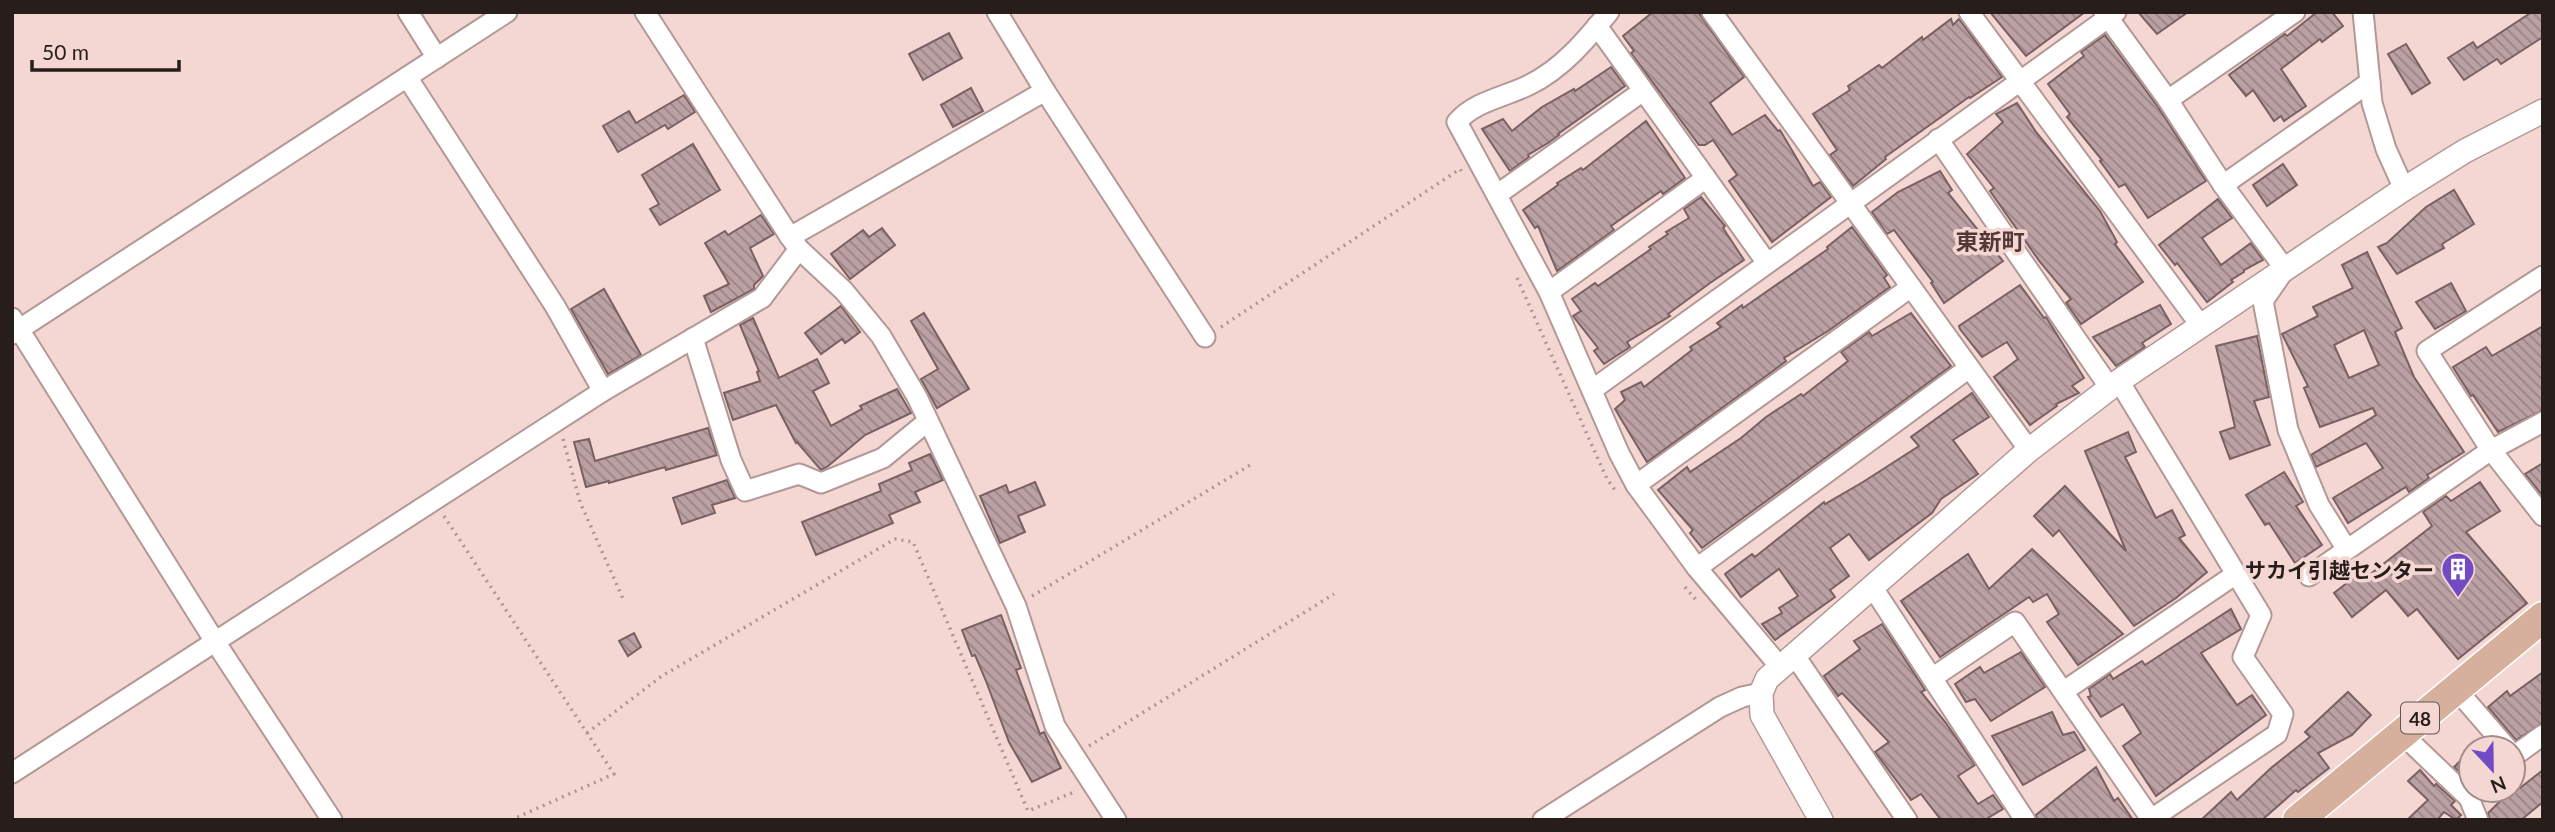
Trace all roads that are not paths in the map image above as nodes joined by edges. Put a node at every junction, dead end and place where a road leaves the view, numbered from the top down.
1 (408, 12) edge
2 (507, 12) edge
3 (645, 12) edge
4 (998, 12) edge
5 (1712, 12) edge
6 (1969, 12) edge
7 (2295, 12) edge
8 (2363, 12) edge
9 (2110, 14) edge
10 (1603, 19) edge
11 (437, 58) junction
12 (407, 77) junction
13 (2019, 81) junction
14 (2370, 82) junction
15 (1045, 91) junction
16 (1643, 91) junction
17 (2168, 100) junction
18 (2543, 111) edge
19 (1938, 139) junction
20 (1706, 178) junction
21 (2223, 185) junction
22 (2404, 188) junction
23 (1498, 194) junction
24 (1850, 203) junction
25 (795, 243) junction
26 (1767, 263) junction
27 (2285, 269) junction
28 (2543, 276) edge
29 (1911, 287) junction
30 (1549, 292) junction
31 (2201, 326) junction
32 (15, 327) edge
33 (693, 338) junction
34 (1205, 338) road end
35 (1969, 368) junction
36 (2114, 385) junction
37 (1592, 390) junction
38 (603, 391) junction
39 (928, 421) junction
40 (2543, 422) edge
41 (2029, 450) junction
42 (2491, 450) junction
43 (1636, 485) junction
44 (2543, 516) edge
45 (2346, 548) junction
46 (1697, 568) junction
47 (2236, 573) junction
48 (2309, 576) dead end
49 (1873, 588) junction
50 (2543, 617) edge
51 (214, 640) junction
52 (1788, 662) junction
53 (1932, 678) junction
54 (2456, 688) junction
55 (2064, 691) junction
56 (1761, 693) junction
57 (2402, 734) junction
58 (2495, 734) edge
59 (2543, 735) edge
60 (2527, 745) edge
61 (12, 773) edge
62 (2457, 780) edge
63 (2304, 818) edge
64 (2150, 819) edge
65 (332, 820) edge
66 (1116, 820) edge
67 (1544, 820) edge
68 (1821, 820) edge
69 (1907, 820) edge
70 (2025, 820) edge

1 - 11 street
2 - 11 street
3 - 25 street
4 - 15 street
5 - 24 street
6 - 13 street
7 - 17 street
8 - 14 street
9 - 13 street
9 - 17 street
10 - 16 street
10 - 23 street
11 - 12 street
12 - 32 street
12 - 38 street
13 - 19 street
13 - 31 street
14 - 21 street
14 - 22 street
15 - 25 street
15 - 34 street
16 - 20 street
16 - 23 street
17 - 21 street
18 - 22 street
19 - 24 street
19 - 36 street
20 - 26 street
20 - 30 street
21 - 27 street
22 - 27 street
23 - 30 street
24 - 26 street
24 - 29 street
25 - 33 street
25 - 39 street
26 - 37 street
27 - 31 street
27 - 45 street
28 - 42 street
29 - 35 street
29 - 43 street
30 - 37 street
31 - 36 street
32 - 51 street
33 - 38 street
33 - 39 street
35 - 41 street
35 - 46 street
36 - 41 street
36 - 47 street
37 - 43 street
38 - 51 street
39 - 66 street
40 - 42 street
41 - 49 street
42 - 44 street
42 - 45 street
43 - 46 street
45 - 48 street
46 - 52 street
47 - 55 street
47 - 64 street
49 - 52 street
49 - 53 street
50 - 54 main road, 48
51 - 61 street
51 - 65 street
52 - 56 street
52 - 69 street
53 - 55 street
53 - 70 street
54 - 57 main road, 48
54 - 58 street
55 - 64 street
56 - 67 street
56 - 68 street
57 - 62 street
57 - 63 main road, 48
59 - 60 street

